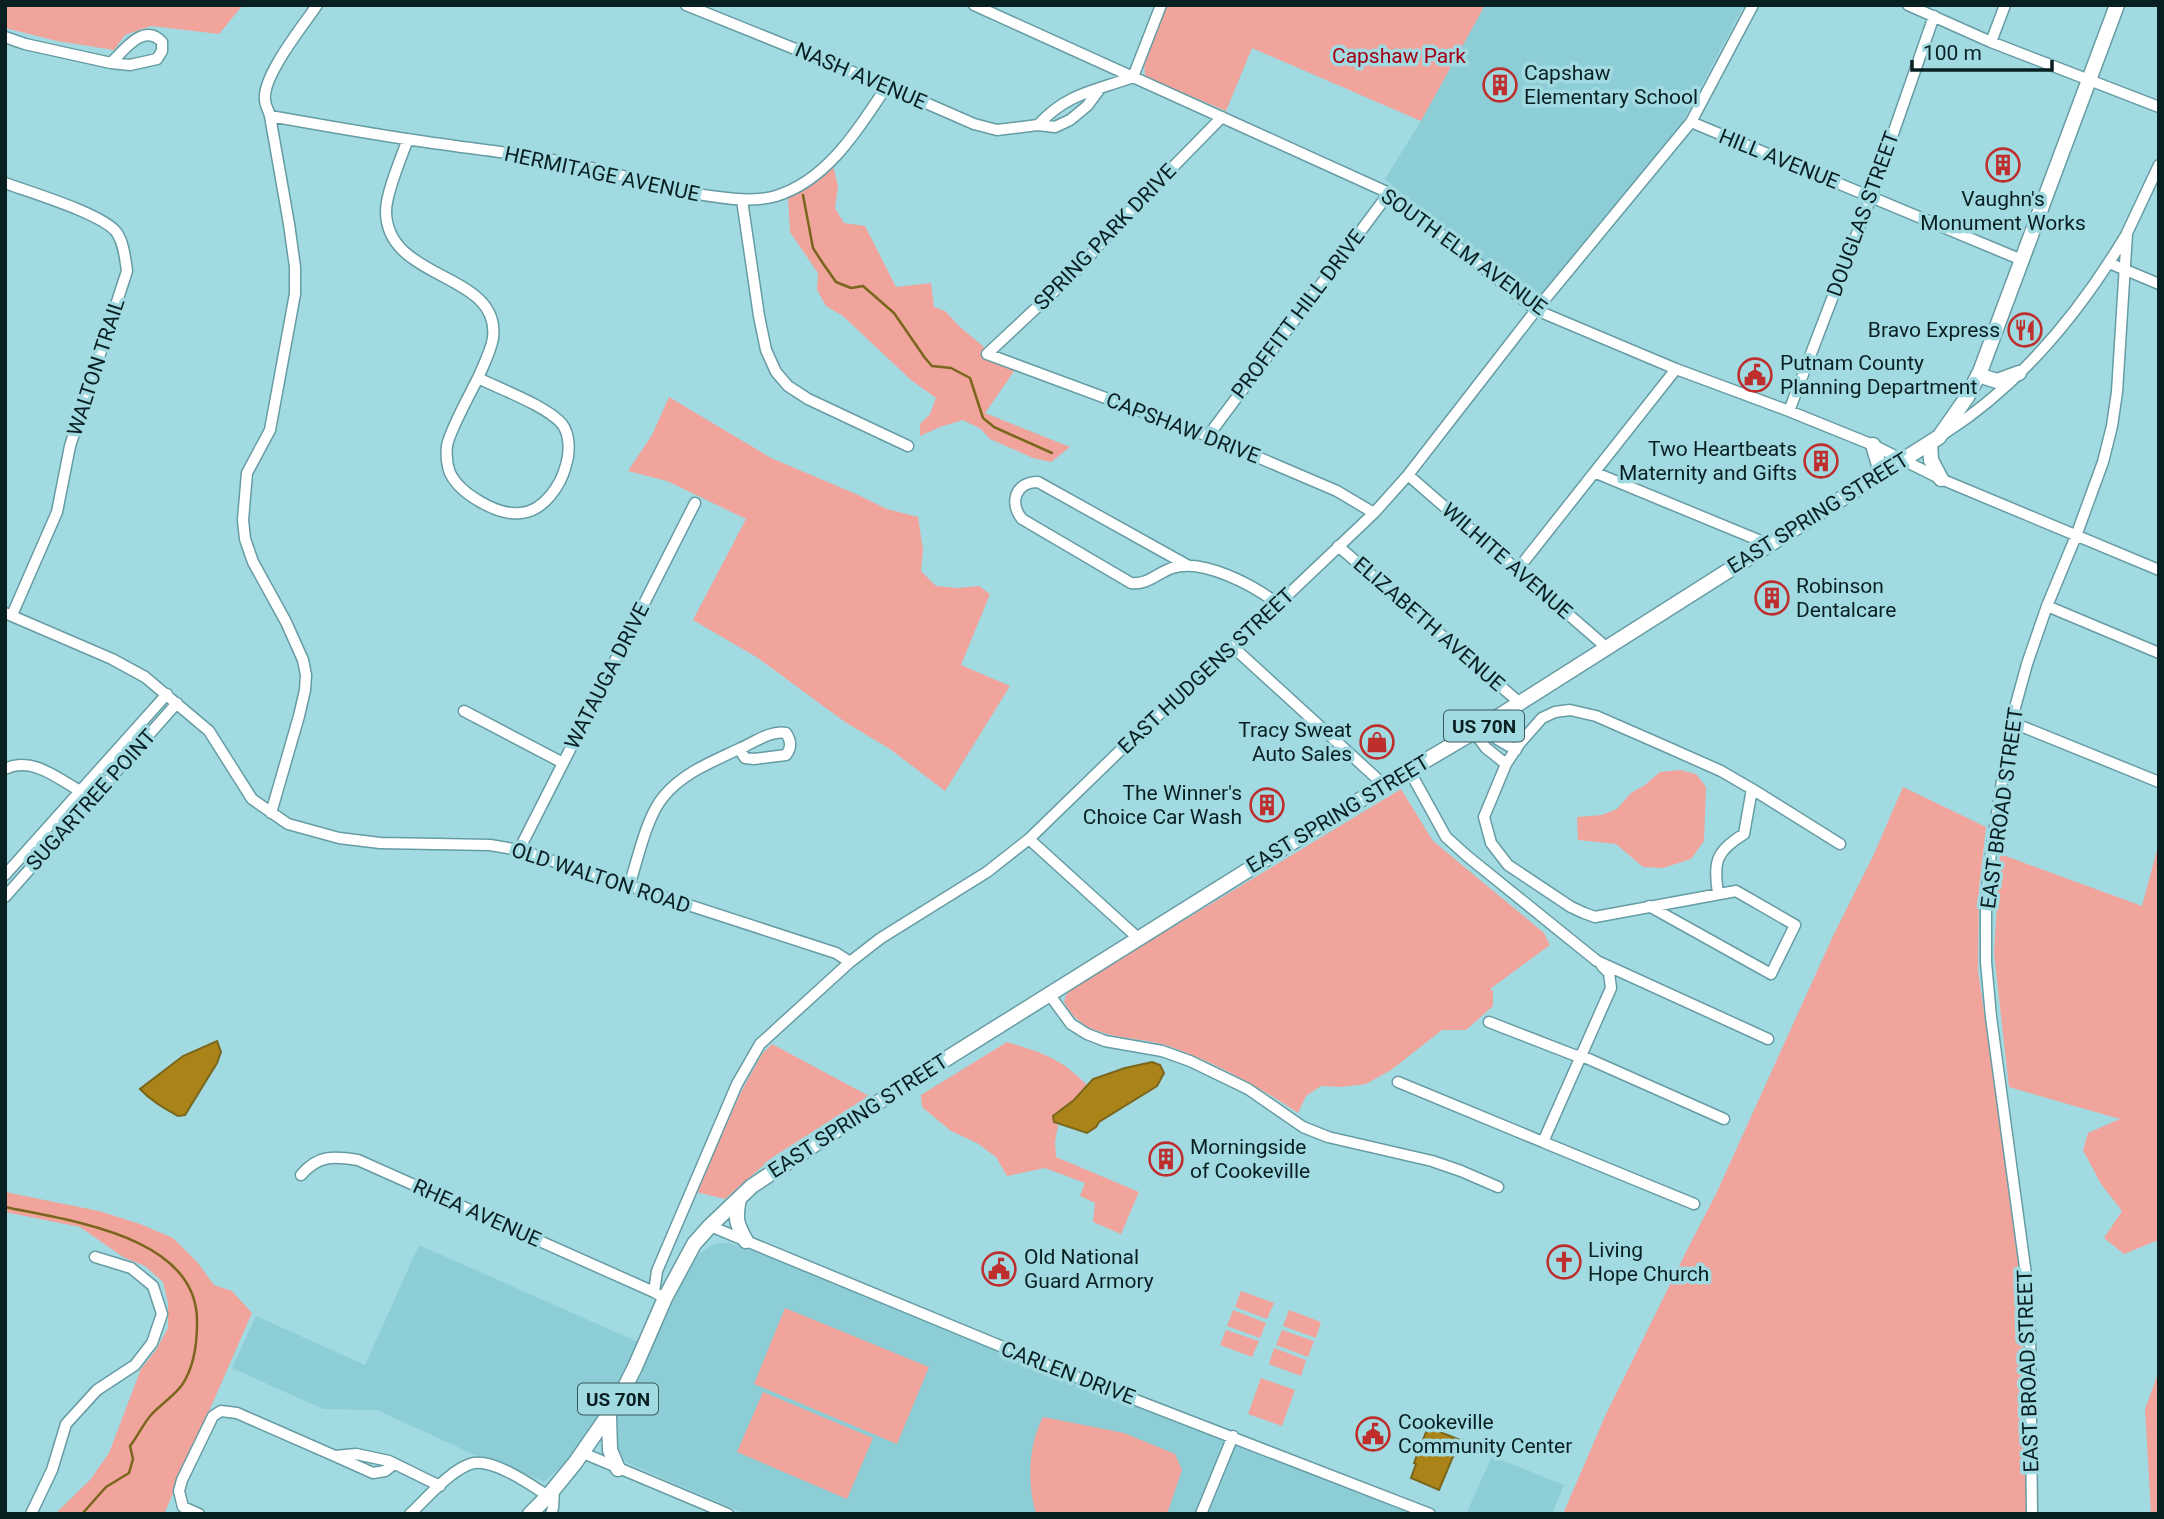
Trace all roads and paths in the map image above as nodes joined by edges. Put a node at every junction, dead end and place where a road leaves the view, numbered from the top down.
1 (317, 5) edge
2 (686, 5) edge
3 (974, 5) edge
4 (1161, 5) edge
5 (1753, 5) edge
6 (1908, 5) edge
7 (2005, 5) edge
8 (2117, 5) edge
9 (1934, 16) junction
10 (5, 37) edge
11 (1992, 41) junction
12 (111, 63) dead end
13 (1133, 77) junction
14 (2088, 79) junction
15 (887, 86) junction
16 (1100, 90) junction
17 (2159, 107) edge
18 (270, 116) junction
19 (1222, 117) junction
20 (1691, 122) junction
21 (1038, 125) junction
22 (408, 139) junction
23 (2159, 165) edge
24 (6, 186) edge
25 (1389, 193) junction
26 (1871, 197) junction
27 (742, 200) junction
28 (2127, 233) junction
29 (2022, 260) junction
30 (2109, 263) junction
31 (2125, 271) junction
32 (2159, 284) edge
33 (1536, 310) junction
34 (987, 354) joint
35 (1676, 369) junction
36 (2019, 373) junction
37 (1978, 376) junction
38 (478, 378) junction
39 (1789, 411) junction
40 (1208, 436) junction
41 (1935, 440) junction
42 (1873, 445) junction
43 (908, 446) dead end
44 (1903, 460) junction
45 (1596, 473) junction
46 (1408, 475) junction
47 (1877, 476) junction
48 (1941, 480) junction
49 (695, 503) dead end
50 (1374, 513) junction
51 (2076, 536) junction
52 (1768, 544) junction
53 (1339, 546) junction
54 (1187, 565) junction
55 (1518, 569) junction
56 (2159, 570) edge
57 (1278, 604) junction
58 (2047, 606) junction
59 (9, 614) edge
60 (1233, 647) junction
61 (1606, 647) junction
62 (2159, 653) edge
63 (167, 694) junction
64 (177, 703) junction
65 (1520, 703) junction
66 (464, 711) dead end
67 (2011, 722) junction
68 (1488, 723) junction
69 (1474, 732) junction
70 (739, 749) dead end
71 (1516, 750) junction
72 (563, 762) junction
73 (1506, 764) junction
74 (5, 769) edge
75 (1409, 770) junction
76 (2159, 782) edge
77 (1384, 785) junction
78 (1752, 789) junction
79 (79, 791) junction
80 (271, 813) junction
81 (1029, 839) junction
82 (1840, 844) dead end
83 (519, 850) junction
84 (5, 875) edge
85 (629, 886) junction
86 (1718, 893) junction
87 (5, 897) edge
88 (1649, 906) junction
89 (1139, 938) junction
90 (850, 961) junction
91 (1597, 961) junction
92 (1049, 994) junction
93 (1489, 1022) dead end
94 (1768, 1039) dead end
95 (1582, 1056) junction
96 (1398, 1082) dead end
97 (1724, 1119) dead end
98 (1542, 1142) junction
99 (301, 1175) dead end
100 (1498, 1187) dead end
101 (739, 1199) junction
102 (1694, 1204) dead end
103 (709, 1226) junction
104 (746, 1241) junction
105 (95, 1257) dead end
106 (659, 1295) junction
107 (608, 1415) junction
108 (1233, 1436) junction
109 (583, 1453) junction
110 (618, 1469) junction
111 (440, 1486) junction
112 (551, 1493) junction
113 (31, 1514) edge
114 (199, 1514) edge
115 (410, 1514) edge
116 (530, 1514) edge
117 (551, 1514) edge
118 (728, 1514) edge
119 (1202, 1514) edge
120 (1430, 1514) edge
121 (2032, 1514) edge

1 - 18 street
2 - 15 street, NASH AVENUE
3 - 13 street, SOUTH ELM AVENUE
4 - 13 street
5 - 20 street, EAST HUDGENS STREET
6 - 9 street
7 - 11 street
8 - 14 main road, EAST SPRING STREET / US 70N
9 - 11 street
9 - 26 street, DOUGLAS STREET
10 - 12 street
11 - 14 street
13 - 16 street, NASH AVENUE
13 - 19 street, SOUTH ELM AVENUE
14 - 17 street
14 - 29 main road, EAST SPRING STREET / US 70N
15 - 21 street, NASH AVENUE
15 - 27 street, HERMITAGE AVENUE
16 - 21 street, NASH AVENUE
16 - 21 street, NASH AVENUE
18 - 22 street, HERMITAGE AVENUE
18 - 80 street
19 - 25 street, SOUTH ELM AVENUE
19 - 34 street, SPRING PARK DRIVE
20 - 26 street, HILL AVENUE
20 - 33 street, EAST HUDGENS STREET
22 - 27 street, HERMITAGE AVENUE
22 - 38 street
23 - 28 street, EAST BROAD STREET
24 - 59 street, WALTON TRAIL
25 - 33 street, SOUTH ELM AVENUE
25 - 40 street, PROFFITT HILL DRIVE
26 - 29 street, HILL AVENUE
26 - 39 street, DOUGLAS STREET
27 - 43 street
28 - 30 street
28 - 31 street, EAST BROAD STREET
29 - 37 main road, EAST SPRING STREET / US 70N
30 - 31 street
30 - 36 street
31 - 32 street
31 - 51 street, EAST BROAD STREET
33 - 35 street, SOUTH ELM AVENUE
33 - 46 street, EAST HUDGENS STREET
34 - 40 street, CAPSHAW DRIVE
35 - 39 street, SOUTH ELM AVENUE
35 - 45 street
36 - 37 main road
36 - 41 street
37 - 41 main road, EAST SPRING STREET / US 70N
38 - 38 street
39 - 42 street, SOUTH ELM AVENUE
40 - 50 street, CAPSHAW DRIVE
41 - 44 main road, EAST SPRING STREET / US 70N
41 - 48 main road
42 - 44 street, SOUTH ELM AVENUE
42 - 47 main road
44 - 47 main road, EAST SPRING STREET / US 70N
44 - 48 street, SOUTH ELM AVENUE
45 - 52 street
45 - 55 street
46 - 50 street, EAST HUDGENS STREET
46 - 55 street, WILHITE AVENUE
47 - 52 main road, EAST SPRING STREET / US 70N
48 - 51 street, SOUTH ELM AVENUE
49 - 72 street, WATAUGA DRIVE
50 - 53 street, EAST HUDGENS STREET
51 - 56 street, SOUTH ELM AVENUE
51 - 58 street, EAST BROAD STREET
52 - 61 main road, EAST SPRING STREET / US 70N
53 - 57 street, EAST HUDGENS STREET
53 - 65 street, ELIZABETH AVENUE
54 - 54 street
54 - 57 street
55 - 61 street, WILHITE AVENUE
57 - 60 street, EAST HUDGENS STREET
58 - 62 street
58 - 67 street, EAST BROAD STREET
59 - 63 street, OLD WALTON ROAD
60 - 77 street
60 - 81 street, EAST HUDGENS STREET
61 - 65 main road, EAST SPRING STREET / US 70N
63 - 64 street, OLD WALTON ROAD
63 - 79 street, SUGARTREE POINT
64 - 80 street, OLD WALTON ROAD
64 - 87 street, SUGARTREE POINT
65 - 68 main road, EAST SPRING STREET / US 70N
66 - 72 street
67 - 76 street
67 - 121 street, EAST BROAD STREET
68 - 69 main road, EAST SPRING STREET / US 70N
68 - 71 street
69 - 73 street
69 - 75 main road, EAST SPRING STREET / US 70N
70 - 85 street
71 - 73 street
71 - 78 street
72 - 83 street, WATAUGA DRIVE
73 - 88 street
74 - 79 street
75 - 77 main road, EAST SPRING STREET / US 70N
75 - 91 street
77 - 89 main road, EAST SPRING STREET / US 70N
78 - 82 street
78 - 86 street
79 - 84 street, SUGARTREE POINT
80 - 83 street, OLD WALTON ROAD
81 - 89 street
81 - 90 street, EAST HUDGENS STREET
83 - 85 street, OLD WALTON ROAD
85 - 90 street, OLD WALTON ROAD
86 - 88 street
86 - 88 street
89 - 92 main road, EAST SPRING STREET / US 70N
90 - 106 street, EAST HUDGENS STREET
91 - 94 street
91 - 95 street
92 - 100 street
92 - 101 main road, EAST SPRING STREET / US 70N
93 - 95 street
95 - 97 street
95 - 98 street
96 - 98 street
98 - 102 street
99 - 106 street, RHEA AVENUE
101 - 103 main road, EAST SPRING STREET / US 70N
101 - 104 main road
103 - 104 street, CARLEN DRIVE
103 - 106 main road, EAST SPRING STREET / US 70N
104 - 108 street, CARLEN DRIVE
105 - 113 street
106 - 107 main road, EAST SPRING STREET / US 70N
107 - 109 main road, EAST SPRING STREET / US 70N
107 - 110 main road
108 - 119 street
108 - 120 street, CARLEN DRIVE
109 - 110 street
109 - 112 main road, EAST SPRING STREET / US 70N
110 - 118 street
111 - 112 street
111 - 114 street
111 - 115 street
112 - 116 main road, EAST SPRING STREET / US 70N
112 - 117 street

